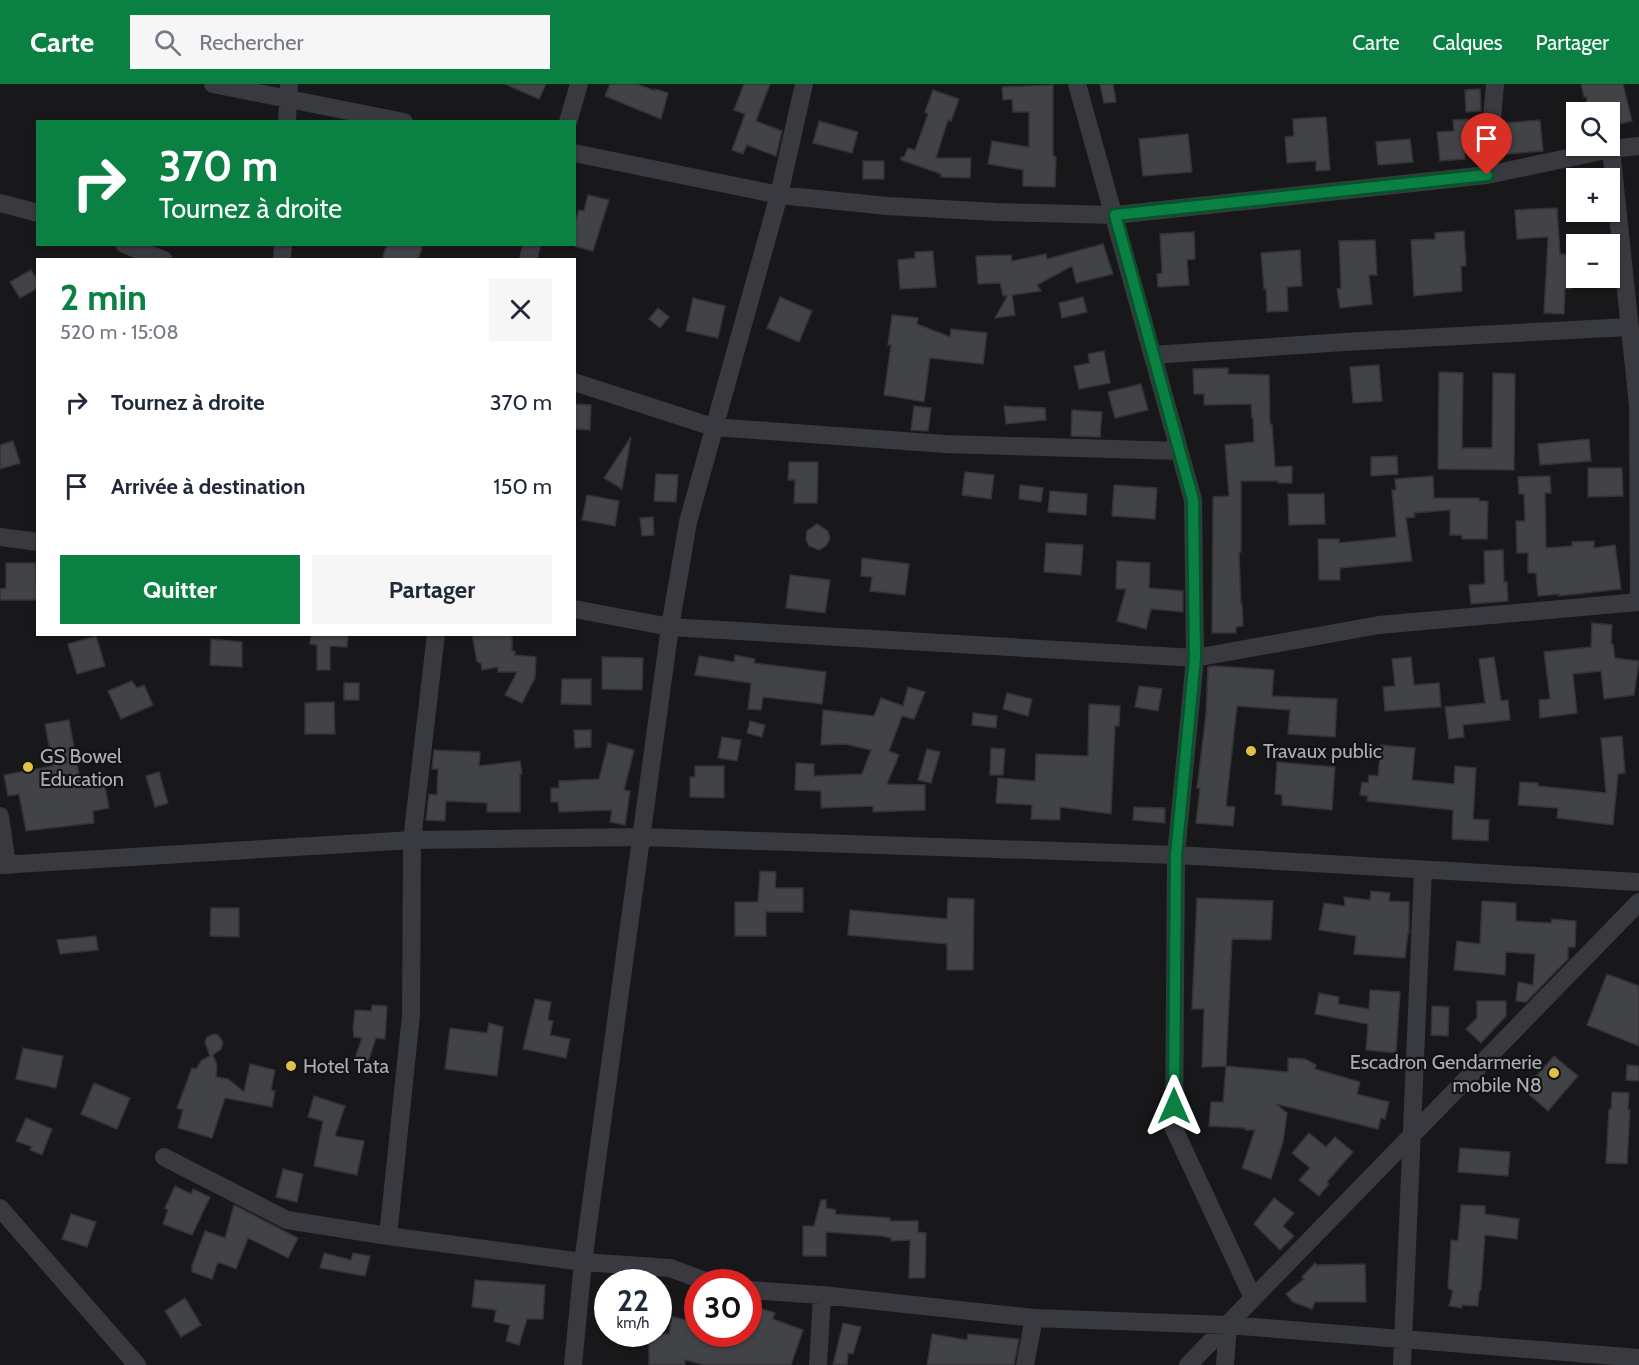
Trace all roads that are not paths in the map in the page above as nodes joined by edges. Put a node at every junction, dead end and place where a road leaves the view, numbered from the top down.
1 (213, 84) edge
2 (579, 84) edge
3 (804, 84) edge
4 (1077, 84) edge
5 (1495, 84) edge
6 (288, 91) edge
7 (287, 120) edge
8 (397, 120) edge
9 (569, 120) edge
10 (1639, 146) edge
11 (1620, 148) edge
12 (576, 153) edge
13 (1578, 156) edge
14 (1612, 156) edge
15 (1487, 175) junction
16 (779, 195) junction
17 (0, 203) edge
18 (36, 212) edge
19 (1115, 215) junction
20 (129, 246) edge
21 (159, 258) edge
22 (1629, 327) junction
23 (1153, 355) junction
24 (576, 383) edge
25 (713, 427) junction
26 (1179, 451) junction
27 (0, 537) edge
28 (36, 542) edge
29 (1639, 602) edge
30 (576, 609) edge
31 (670, 627) junction
32 (436, 636) edge
33 (1195, 658) junction
34 (0, 816) edge
35 (641, 837) junction
36 (412, 840) junction
37 (1176, 855) junction
38 (3, 865) edge
39 (1423, 870) junction
40 (1639, 882) edge
41 (1639, 902) edge
42 (1412, 1134) junction
43 (164, 1157) dead end
44 (0, 1208) edge
45 (388, 1236) junction
46 (583, 1262) junction
47 (684, 1273) edge
48 (762, 1291) edge
49 (822, 1295) junction
50 (1253, 1298) junction
51 (1034, 1318) junction
52 (1228, 1325) junction
53 (1403, 1339) junction
54 (1639, 1358) edge
55 (137, 1365) edge
56 (573, 1365) edge
57 (818, 1365) edge
58 (1025, 1365) edge
59 (1188, 1365) edge
60 (1225, 1365) edge
61 (1402, 1365) edge

1 - 6 street
2 - 9 street
3 - 16 street
4 - 19 street
5 - 15 street
6 - 7 street
6 - 8 street
10 - 11 street
12 - 16 street
13 - 15 street
14 - 22 street
15 - 19 street
16 - 19 street
16 - 25 street
17 - 18 street
19 - 23 street
20 - 21 street
22 - 23 street
22 - 29 street
23 - 26 street
24 - 25 street
25 - 26 street
25 - 31 street
26 - 33 street
27 - 28 street
29 - 33 street
30 - 31 street
31 - 33 street
31 - 35 street
32 - 36 street
33 - 37 street
34 - 38 street
35 - 36 street
35 - 37 street
35 - 46 street
36 - 38 street
36 - 45 street
37 - 39 street
37 - 50 street
39 - 40 street
39 - 42 street
41 - 42 street
42 - 50 street
42 - 53 street
43 - 45 street
44 - 55 street
45 - 46 street
46 - 47 street
46 - 56 street
48 - 49 street
49 - 51 street
49 - 57 street
50 - 52 street
51 - 52 street
51 - 58 street
52 - 53 street
52 - 59 street
52 - 60 street
53 - 54 street
53 - 61 street

